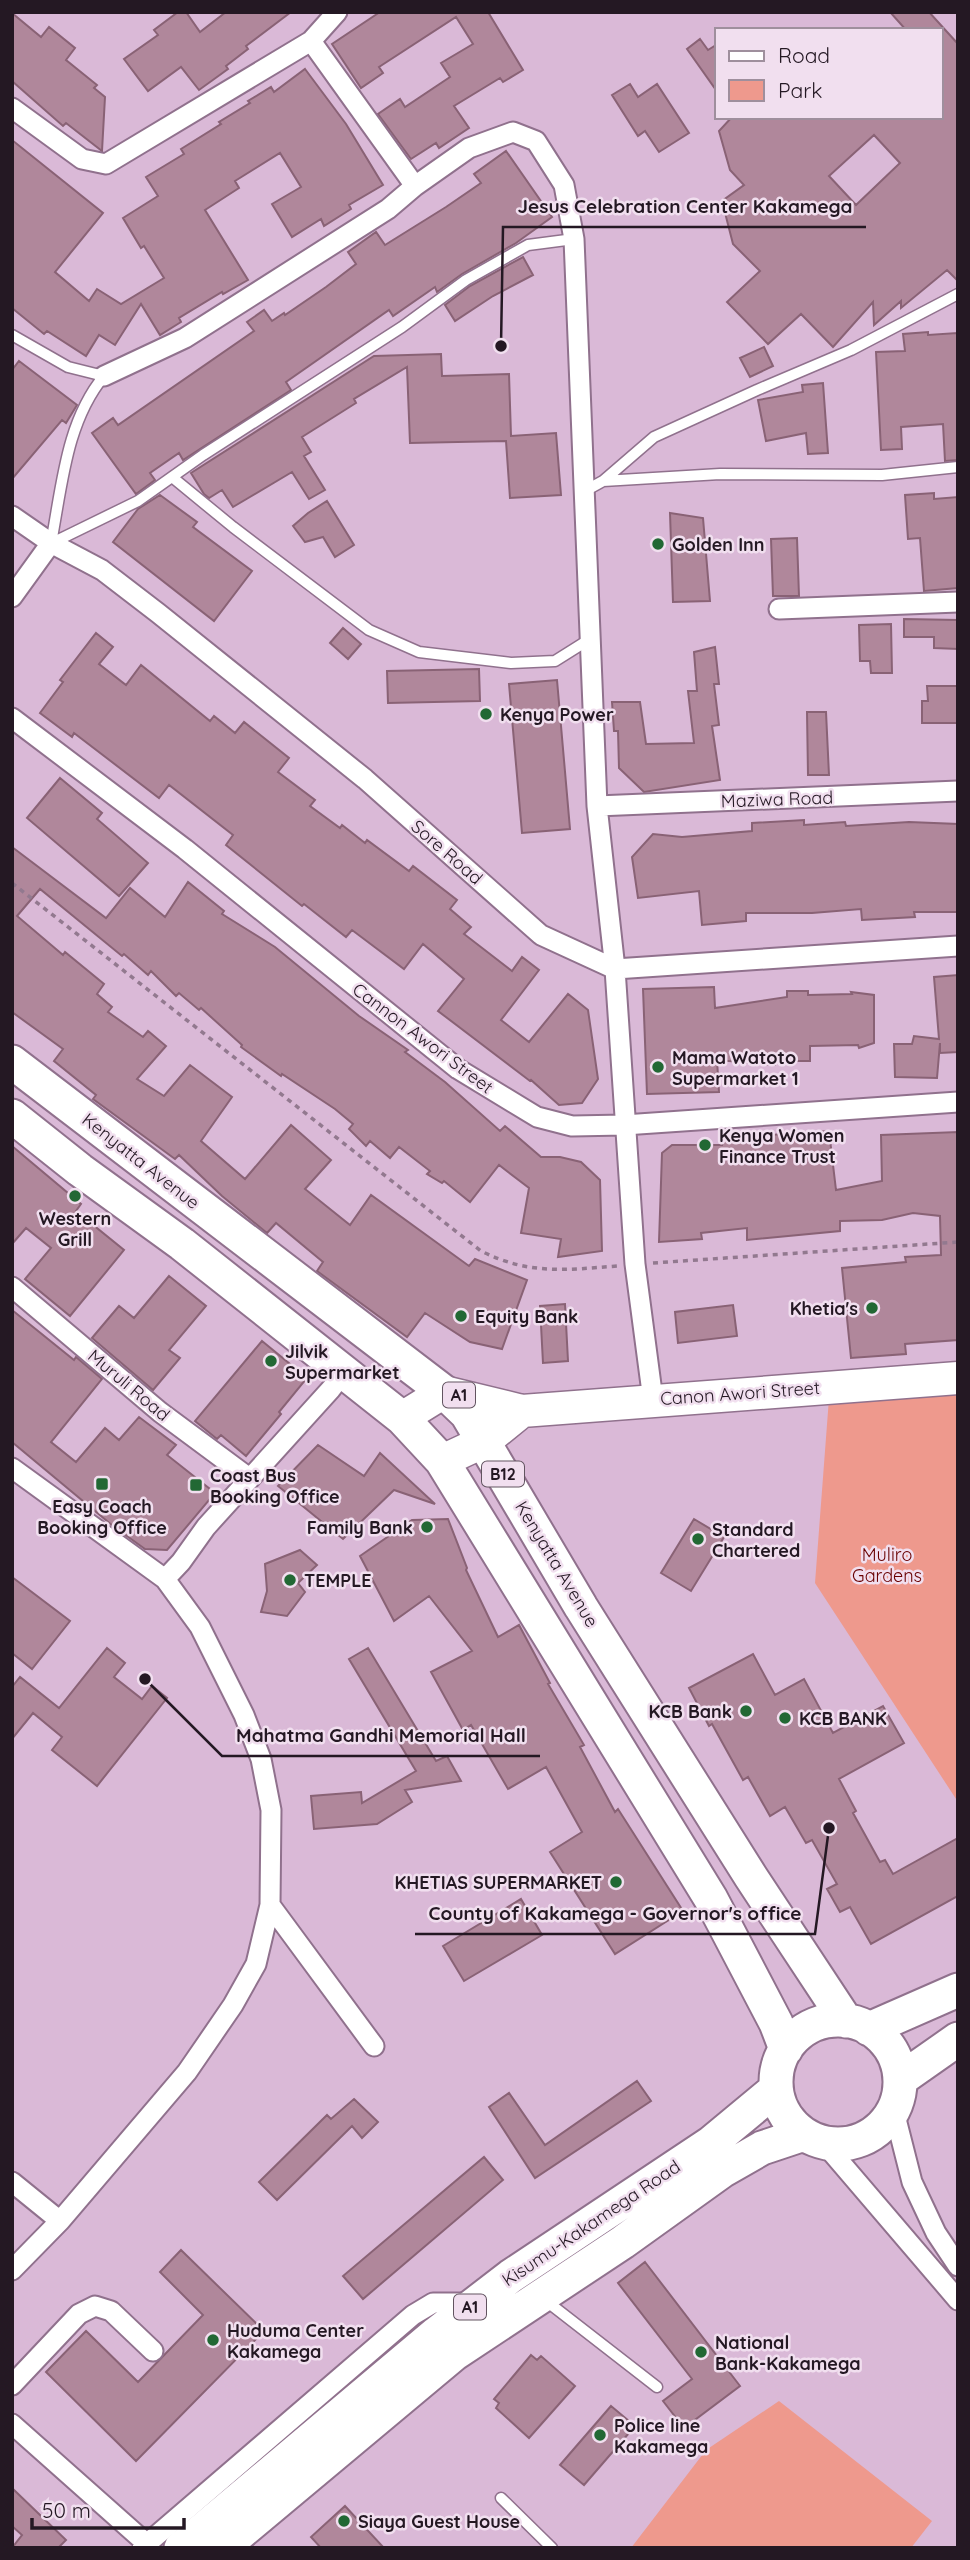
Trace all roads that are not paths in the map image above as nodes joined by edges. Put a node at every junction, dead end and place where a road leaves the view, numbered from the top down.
1 (337, 12) edge
2 (311, 41) junction
3 (12, 108) edge
4 (415, 186) junction
5 (574, 239) junction
6 (958, 294) edge
7 (12, 335) edge
8 (104, 376) junction
9 (958, 467) edge
10 (172, 477) junction
11 (603, 481) junction
12 (583, 492) junction
13 (12, 516) edge
14 (51, 543) junction
15 (12, 597) edge
16 (958, 602) edge
17 (779, 609) dead end
18 (592, 638) junction
19 (12, 718) edge
20 (958, 791) edge
21 (597, 806) junction
22 (958, 946) edge
23 (615, 969) junction
24 (12, 1062) edge
25 (43, 1085) junction
26 (958, 1102) edge
27 (14, 1117) edge
28 (624, 1125) junction
29 (208, 1213) junction
30 (182, 1244) junction
31 (12, 1287) edge
32 (344, 1372) junction
33 (958, 1378) edge
34 (444, 1392) junction
35 (653, 1400) junction
36 (522, 1411) junction
37 (402, 1418) junction
38 (485, 1441) junction
39 (442, 1461) junction
40 (12, 1468) edge
41 (249, 1479) junction
42 (165, 1579) junction
43 (751, 1877) junction
44 (711, 1899) junction
45 (270, 1905) junction
46 (958, 1990) edge
47 (858, 2025) junction
48 (958, 2039) edge
49 (374, 2046) dead end
50 (786, 2049) junction
51 (776, 2089) junction
52 (897, 2095) junction
53 (814, 2138) junction
54 (12, 2182) edge
55 (60, 2221) junction
56 (958, 2266) edge
57 (12, 2270) edge
58 (539, 2296) junction
59 (958, 2300) edge
60 (475, 2304) junction
61 (153, 2351) dead end
62 (12, 2385) edge
63 (657, 2387) dead end
64 (12, 2424) edge
65 (501, 2498) dead end
66 (144, 2546) edge
67 (181, 2548) edge
68 (222, 2548) edge
69 (552, 2548) edge

1 - 2 street
2 - 3 street
2 - 4 street
4 - 5 street
4 - 8 street
5 - 10 lane
5 - 12 street
6 - 11 lane
7 - 8 lane
8 - 14 lane
9 - 11 lane
10 - 14 lane
10 - 18 lane
11 - 12 lane
12 - 18 street
13 - 14 street, Sore Road
14 - 15 street
14 - 23 street, Sore Road
16 - 17 street
18 - 21 street
19 - 28 street, Cannon Awori Street
20 - 21 street, Maziwa Road
21 - 23 street
22 - 23 street, Sore Road
23 - 28 street
24 - 25 highway, Kenyatta Avenue / B12
25 - 27 highway
25 - 29 highway, Kenyatta Avenue / B12
26 - 28 street, Cannon Awori Street
27 - 30 highway, B12
28 - 35 street
29 - 30 highway
29 - 34 highway, Kenyatta Avenue / B12
30 - 32 highway, B12
31 - 41 street, Muruli Road
32 - 37 highway, B12
32 - 41 street
33 - 35 main road, Canon Awori Street
34 - 36 main road, Canon Awori Street / A1
34 - 37 main road, A1
34 - 38 highway, Kenyatta Avenue / B12
35 - 36 main road, Canon Awori Street
36 - 38 main road
37 - 39 highway, B12
38 - 39 main road
38 - 43 highway, Kenyatta Avenue / B12
39 - 44 highway, B12
40 - 42 street
41 - 42 street
42 - 45 street
43 - 44 highway
43 - 47 highway, Kenyatta Avenue / B12
44 - 50 highway, B12
45 - 49 street
45 - 55 street
46 - 47 highway
47 - 50 highway
47 - 52 highway
48 - 52 highway
50 - 51 highway
51 - 53 highway
51 - 60 highway, Kisumu-Kakamega Road / A1
52 - 53 highway
52 - 56 street
53 - 58 highway, Kisumu-Kakamega Road / A1
53 - 59 street
54 - 55 street
55 - 57 street
58 - 63 lane
58 - 68 highway, Kisumu-Kakamega Road / A1
60 - 66 street
60 - 67 highway, Kisumu-Kakamega Road / A1
61 - 62 street
64 - 66 street
65 - 69 lane

